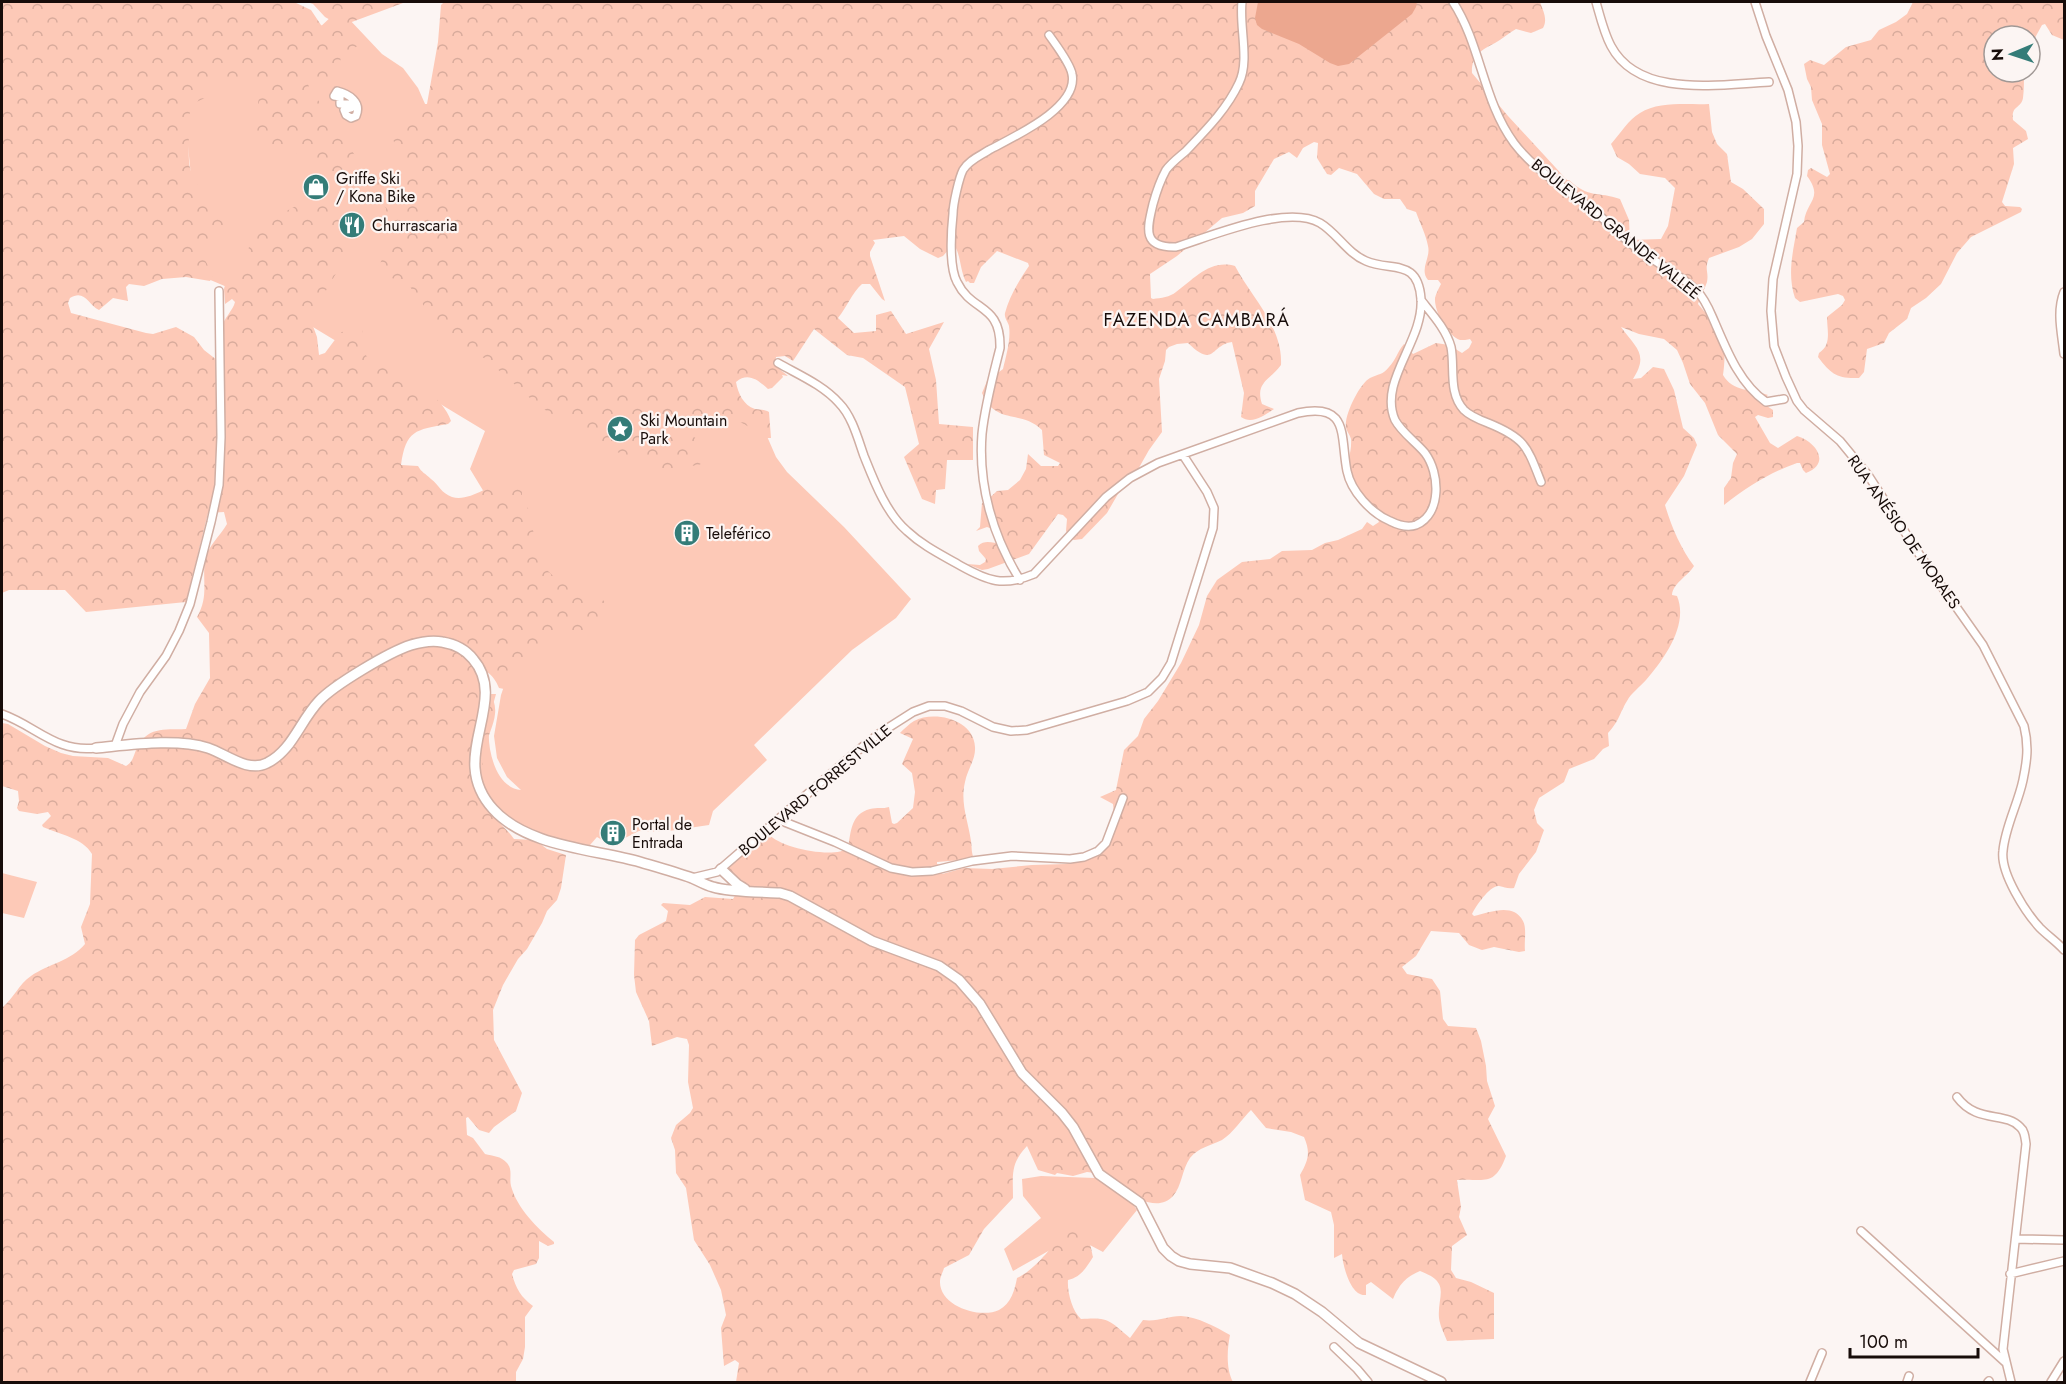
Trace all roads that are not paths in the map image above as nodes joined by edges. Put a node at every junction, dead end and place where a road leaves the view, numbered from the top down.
1 (1242, 2) edge
2 (1452, 2) edge
3 (1596, 2) edge
4 (1755, 2) edge
5 (1050, 35) dead end
6 (1769, 82) dead end
7 (335, 92) joint
8 (219, 291) dead end
9 (2064, 292) edge
10 (1422, 300) junction
11 (2064, 354) edge
12 (778, 363) dead end
13 (1784, 399) dead end
14 (1183, 455) junction
15 (1541, 482) dead end
16 (1020, 580) junction
17 (2, 714) edge
18 (115, 746) junction
19 (96, 748) joint
20 (1123, 798) dead end
21 (777, 819) junction
22 (719, 870) junction
23 (692, 879) junction
24 (714, 887) junction
25 (747, 890) junction
26 (2064, 950) edge
27 (1958, 1097) dead end
28 (1861, 1231) dead end
29 (2016, 1239) junction
30 (2064, 1240) edge
31 (2064, 1261) edge
32 (2010, 1275) junction
33 (1334, 1347) dead end
34 (1822, 1353) dead end
35 (2064, 1361) edge
36 (2005, 1362) junction
37 (1368, 1383) edge
38 (1441, 1383) edge
39 (1810, 1383) edge
40 (2011, 1383) edge
41 (2050, 1383) edge

1 - 10 street
2 - 13 street, BOULEVARD GRANDE VALLEÉ
3 - 6 street
4 - 26 street, RUA ANÉSIO DE MORAES
5 - 16 street
7 - 7 street
8 - 18 street
9 - 11 street
10 - 14 street
10 - 15 street
12 - 16 street
14 - 16 street
14 - 21 street, BOULEVARD FORRESTVILLE
17 - 19 street
18 - 19 street
18 - 23 street
20 - 21 street
21 - 22 street, BOULEVARD FORRESTVILLE
22 - 23 street
22 - 24 street
22 - 25 street
23 - 24 street
24 - 25 street
25 - 38 street
27 - 29 street
28 - 36 street
29 - 30 street
29 - 32 street
31 - 32 street
32 - 36 street
33 - 37 street
34 - 39 street
35 - 41 street
36 - 40 street

